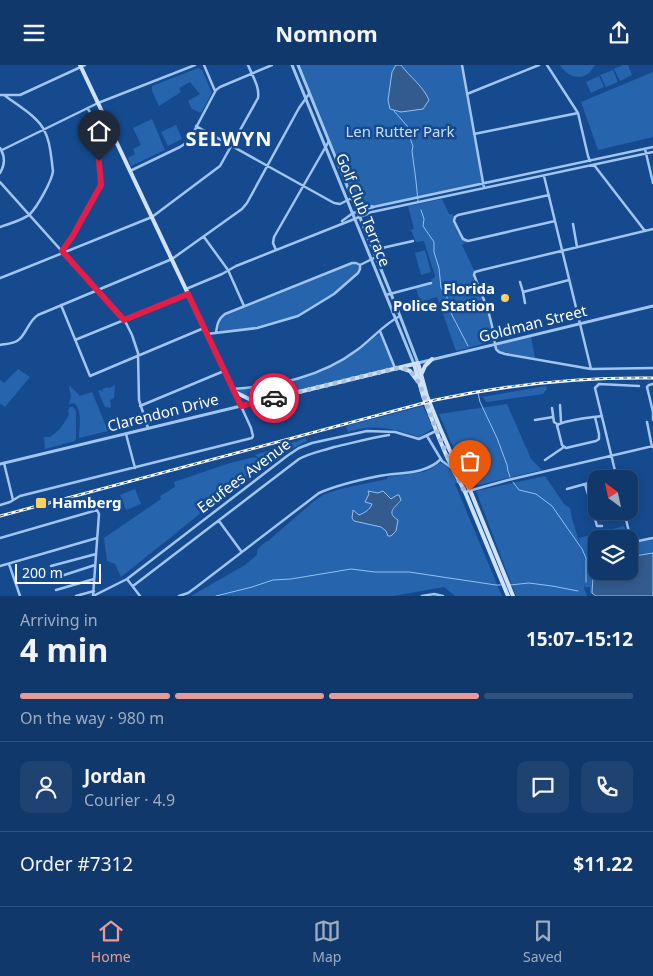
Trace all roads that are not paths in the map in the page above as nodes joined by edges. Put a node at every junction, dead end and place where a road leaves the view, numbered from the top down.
1 (82, 65) edge
2 (195, 65) edge
3 (204, 65) edge
4 (248, 65) edge
5 (272, 65) edge
6 (292, 65) edge
7 (298, 65) edge
8 (462, 65) edge
9 (539, 65) edge
10 (547, 65) edge
11 (252, 74) junction
12 (215, 92) junction
13 (309, 94) junction
14 (467, 94) junction
15 (2, 95) edge
16 (20, 95) junction
17 (306, 99) junction
18 (98, 103) junction
19 (15, 104) junction
20 (88, 109) junction
21 (578, 113) junction
22 (196, 126) junction
23 (44, 129) junction
24 (474, 134) junction
25 (328, 141) junction
26 (232, 146) junction
27 (325, 147) junction
28 (653, 147) edge
29 (1, 149) edge
30 (645, 149) junction
31 (653, 152) edge
32 (646, 153) junction
33 (590, 161) junction
34 (594, 165) junction
35 (267, 167) junction
36 (130, 171) junction
37 (543, 171) junction
38 (0, 173) edge
39 (544, 175) junction
40 (0, 182) edge
41 (653, 183) edge
42 (483, 184) junction
43 (303, 186) junction
44 (484, 188) junction
45 (548, 195) junction
46 (352, 198) junction
47 (347, 200) junction
48 (373, 207) junction
49 (357, 211) junction
50 (352, 213) junction
51 (29, 215) junction
52 (359, 216) junction
53 (152, 217) junction
54 (355, 218) junction
55 (555, 221) junction
56 (572, 224) dead end
57 (334, 226) junction
58 (0, 227) edge
59 (653, 229) edge
60 (645, 231) junction
61 (204, 237) junction
62 (413, 241) dead end
63 (578, 247) junction
64 (276, 250) junction
65 (373, 251) junction
66 (562, 251) junction
67 (62, 252) junction
68 (376, 257) junction
69 (172, 259) junction
70 (371, 259) junction
71 (360, 265) junction
72 (228, 271) junction
73 (0, 278) edge
74 (569, 280) junction
75 (520, 282) dead end
76 (431, 283) dead end
77 (186, 289) junction
78 (97, 290) junction
79 (522, 292) junction
80 (391, 293) junction
81 (188, 294) junction
82 (386, 295) junction
83 (525, 303) dead end
84 (61, 305) junction
85 (653, 306) edge
86 (244, 307) junction
87 (400, 316) junction
88 (395, 318) junction
89 (124, 320) junction
90 (580, 324) junction
91 (204, 328) junction
92 (380, 331) junction
93 (216, 333) junction
94 (207, 334) junction
95 (75, 340) junction
96 (496, 344) junction
97 (0, 345) edge
98 (138, 356) junction
99 (432, 359) junction
100 (416, 363) junction
101 (397, 368) junction
102 (653, 368) edge
103 (591, 369) junction
104 (224, 371) junction
105 (421, 374) junction
106 (419, 383) junction
107 (653, 385) edge
108 (639, 386) dead end
109 (233, 390) junction
110 (270, 399) junction
111 (560, 405) dead end
112 (140, 406) junction
113 (241, 406) junction
114 (552, 408) dead end
115 (602, 416) junction
116 (553, 417) junction
117 (595, 417) junction
118 (535, 420) dead end
119 (653, 420) edge
120 (562, 422) junction
121 (647, 422) dead end
122 (558, 425) junction
123 (148, 428) junction
124 (438, 429) junction
125 (126, 434) junction
126 (389, 435) dead end
127 (427, 436) junction
128 (564, 447) junction
129 (652, 447) edge
130 (611, 456) junction
131 (441, 459) junction
132 (545, 460) dead end
133 (2, 463) edge
134 (135, 468) junction
135 (452, 468) junction
136 (614, 470) edge
137 (586, 483) joint
138 (567, 489) dead end
139 (467, 491) junction
140 (588, 491) edge
141 (13, 500) junction
142 (0, 505) edge
143 (595, 520) edge
144 (626, 520) edge
145 (219, 521) junction
146 (602, 526) dead end
147 (0, 538) edge
148 (97, 538) junction
149 (653, 538) edge
150 (241, 551) junction
151 (96, 553) junction
152 (9, 564) junction
153 (95, 565) junction
154 (50, 566) dead end
155 (0, 567) edge
156 (55, 578) dead end
157 (94, 579) junction
158 (127, 579) junction
159 (133, 586) junction
160 (56, 590) dead end
161 (94, 591) junction
162 (86, 595) edge
163 (20, 596) edge
164 (76, 596) edge
165 (94, 596) edge
166 (140, 596) edge
167 (179, 596) edge
168 (422, 596) edge
169 (443, 596) edge
170 (508, 596) edge
171 (513, 596) edge

1 - 16 street
1 - 18 main road
2 - 18 street
3 - 12 street
4 - 11 street
5 - 11 street
6 - 17 street, Golf Club Terrace
7 - 13 street, Golf Club Terrace
8 - 14 street
9 - 14 street
10 - 21 street
11 - 12 street
11 - 26 street
12 - 22 street
13 - 17 street
13 - 25 street, Golf Club Terrace
14 - 24 street
15 - 16 street
15 - 19 street
16 - 19 street
17 - 27 street, Golf Club Terrace
17 - 35 street
18 - 20 street
18 - 36 main road
19 - 23 street
20 - 23 street
20 - 67 street
21 - 24 street
21 - 33 street
22 - 26 street
22 - 36 street
23 - 29 street
23 - 51 street
24 - 42 street
25 - 27 street
25 - 46 street, Golf Club Terrace
26 - 35 street
26 - 53 street
27 - 43 street
27 - 47 street, Golf Club Terrace
28 - 30 street
29 - 38 street
30 - 32 street
30 - 33 street
31 - 32 street
32 - 34 street
32 - 41 street
33 - 34 street
33 - 37 street
34 - 39 street
34 - 60 street
35 - 43 street
35 - 61 street
36 - 53 main road
37 - 39 street
37 - 42 street
39 - 44 street
39 - 45 street
40 - 51 street
42 - 44 street
42 - 48 street
43 - 47 street
43 - 64 street
44 - 52 street
45 - 55 street
45 - 55 street
46 - 47 street
46 - 48 street
46 - 49 street, Golf Club Terrace
47 - 50 street, Golf Club Terrace
48 - 49 street
49 - 50 street
49 - 52 street, Golf Club Terrace
50 - 54 street, Golf Club Terrace
50 - 57 street
51 - 58 street
51 - 67 street
52 - 54 street
52 - 65 street, Golf Club Terrace
53 - 67 street
53 - 69 main road
54 - 57 street
54 - 70 street, Golf Club Terrace
55 - 66 street
56 - 63 street
57 - 64 street
59 - 60 street
60 - 63 street
61 - 69 street
61 - 72 street
62 - 65 street
63 - 66 street
64 - 72 street
65 - 68 street, Golf Club Terrace
66 - 74 street
66 - 96 street
67 - 73 street
67 - 78 street
68 - 70 street
68 - 80 street, Golf Club Terrace
69 - 77 main road
69 - 78 street
70 - 71 street
70 - 82 street, Golf Club Terrace
71 - 86 street
71 - 93 street
72 - 77 street
72 - 86 street
74 - 79 street
74 - 90 street
75 - 79 street
76 - 80 street
77 - 81 main road
78 - 84 street
78 - 89 street
79 - 83 street
80 - 82 street
80 - 87 street, Golf Club Terrace
81 - 89 street
81 - 91 main road
82 - 88 street, Golf Club Terrace
84 - 95 street
84 - 97 street
85 - 90 street, Goldman Street
86 - 93 street
87 - 88 street
87 - 100 street, Golf Club Terrace
88 - 92 street
88 - 100 street, Golf Club Terrace
89 - 95 street
89 - 98 street
90 - 96 street, Goldman Street
90 - 103 street
91 - 94 main road
91 - 98 street
92 - 101 street
92 - 109 street
93 - 94 street
94 - 104 main road
95 - 98 street
96 - 99 street, Goldman Street
96 - 103 street
98 - 112 street
99 - 100 street, Goldman Street
99 - 105 main road
100 - 101 main road, Clarendon Drive
100 - 105 main road
100 - 106 main road
101 - 106 main road
101 - 110 main road, Clarendon Drive
102 - 103 street
104 - 109 main road
104 - 112 street
105 - 124 main road
106 - 124 main road
107 - 119 street
108 - 115 street
109 - 110 main road
109 - 113 main road
110 - 113 main road, Clarendon Drive
111 - 120 street
112 - 123 street
113 - 123 street, Clarendon Drive
113 - 134 street
114 - 116 street
115 - 117 street
115 - 130 street
116 - 118 street
116 - 122 street
117 - 120 street
117 - 128 street
120 - 122 street
121 - 129 street
122 - 128 street
123 - 125 street, Clarendon Drive
124 - 127 street
124 - 135 main road
124 - 139 main road
125 - 133 street, Clarendon Drive
125 - 134 street
126 - 145 street, Eeufees Avenue
127 - 131 street
127 - 158 street, Eeufees Avenue
128 - 132 street
129 - 130 street
130 - 136 street
130 - 139 street
131 - 135 street
131 - 150 street
133 - 141 street
134 - 141 street
135 - 139 main road
137 - 138 street
137 - 140 street
139 - 170 main road
139 - 171 main road
141 - 142 street
143 - 146 street
144 - 149 street
145 - 150 street
145 - 159 street, Eeufees Avenue
147 - 148 street
148 - 151 street
148 - 152 street
150 - 167 street
151 - 153 street
151 - 154 street
152 - 155 street
152 - 163 street
153 - 156 street
153 - 157 street
157 - 160 street
157 - 161 street
158 - 159 street
158 - 165 street, Eeufees Avenue
159 - 166 street
161 - 162 street
161 - 165 street
162 - 164 street
168 - 169 street

